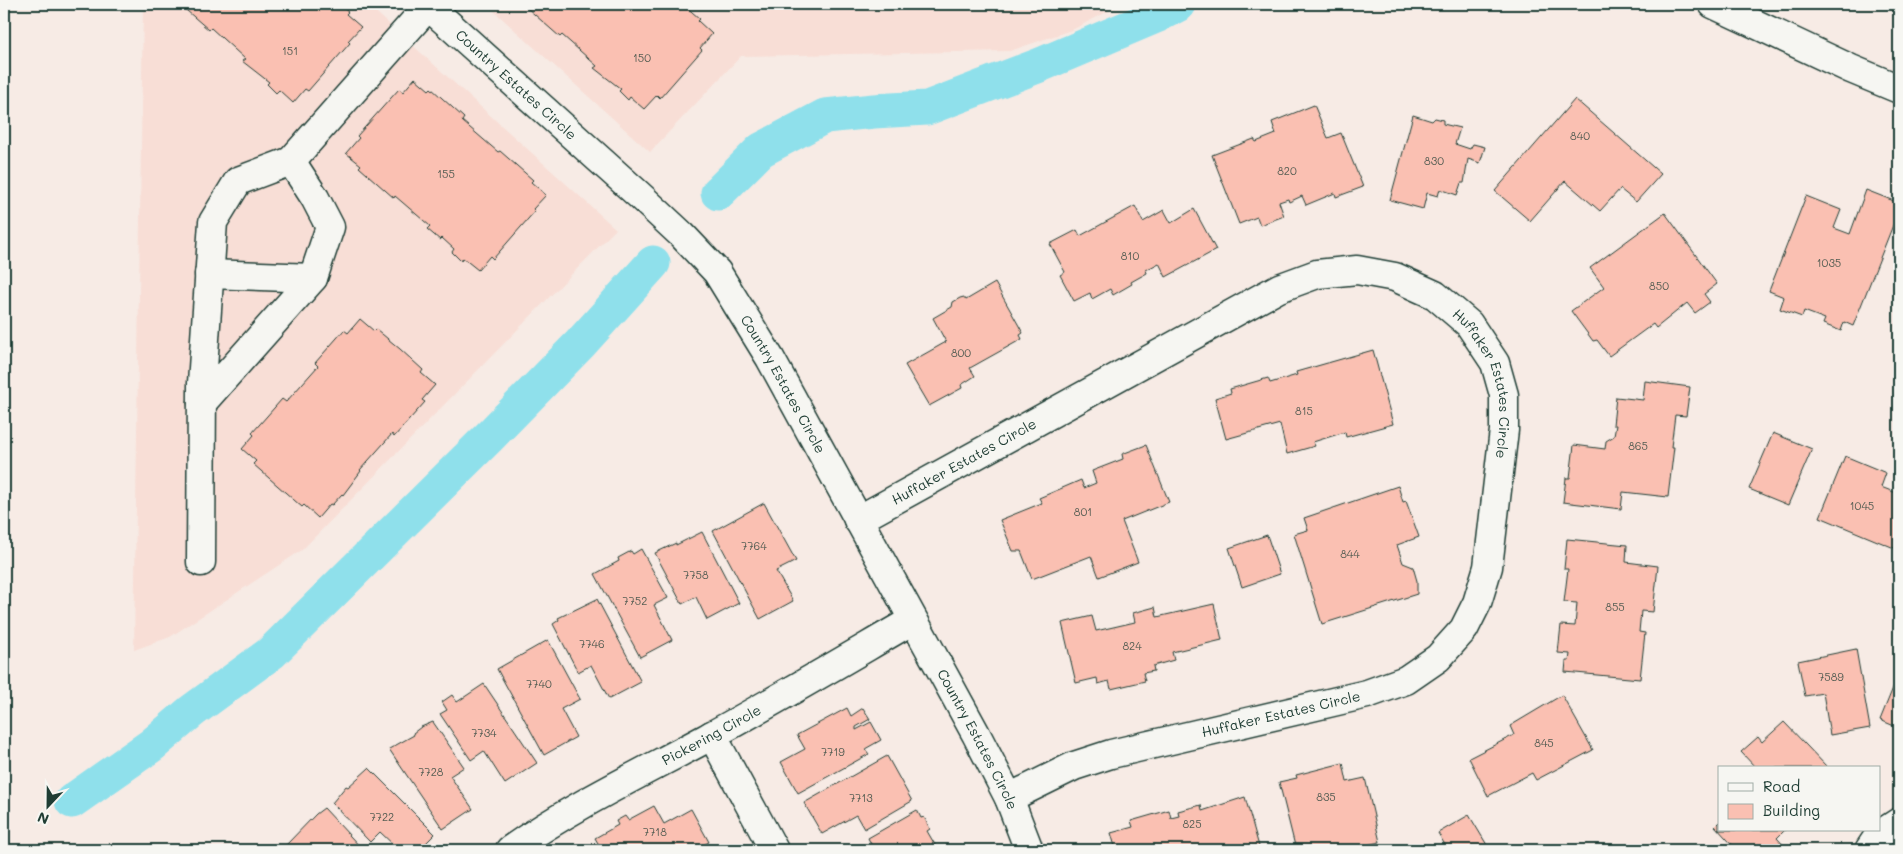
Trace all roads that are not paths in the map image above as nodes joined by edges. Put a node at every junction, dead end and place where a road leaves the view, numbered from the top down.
1 (428, 4) edge
2 (1713, 4) edge
3 (1899, 89) edge
4 (291, 161) junction
5 (209, 274) junction
6 (313, 278) junction
7 (202, 403) junction
8 (858, 520) junction
9 (201, 562) dead end
10 (913, 620) junction
11 (712, 735) junction
12 (1009, 798) junction
13 (1899, 822) edge
14 (510, 850) edge
15 (774, 850) edge
16 (1029, 850) edge
17 (1869, 850) edge

1 - 4 street
1 - 8 street, Country Estates Circle
2 - 3 street
4 - 5 street
4 - 6 street
5 - 6 street
5 - 7 street
6 - 7 street
7 - 9 street
8 - 10 street, Country Estates Circle
8 - 12 street, Huffaker Estates Circle
10 - 11 street, Pickering Circle
10 - 12 street, Country Estates Circle
11 - 14 street, Pickering Circle
11 - 15 street
12 - 16 street, Country Estates Circle
13 - 17 street

